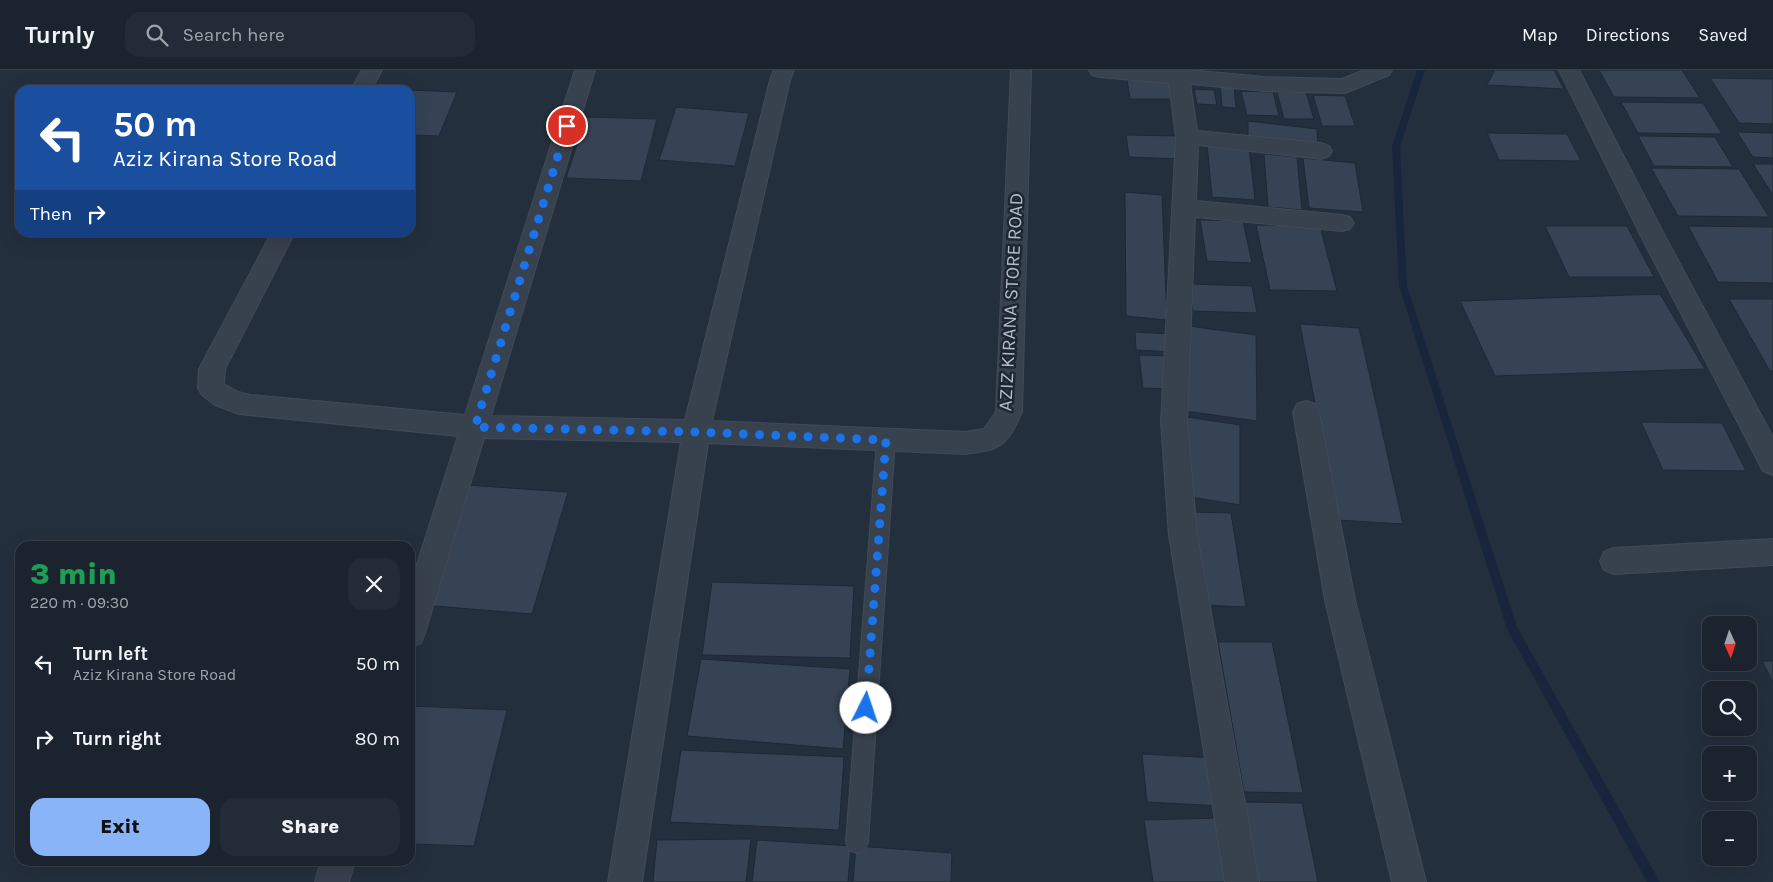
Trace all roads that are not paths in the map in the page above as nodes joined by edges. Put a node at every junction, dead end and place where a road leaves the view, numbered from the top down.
1 (372, 70) edge
2 (585, 70) edge
3 (784, 70) edge
4 (1021, 70) edge
5 (1100, 70) edge
6 (1382, 70) edge
7 (1569, 70) edge
8 (1178, 73) edge
9 (1268, 77) edge
10 (364, 85) edge
11 (1187, 137) junction
12 (1322, 151) dead end
13 (1185, 208) junction
14 (1342, 223) dead end
15 (281, 237) edge
16 (1306, 412) dead end
17 (475, 427) junction
18 (696, 432) junction
19 (886, 440) junction
20 (1773, 463) edge
21 (1773, 552) edge
22 (1614, 561) dead end
23 (415, 617) edge
24 (857, 842) dead end
25 (337, 866) edge
26 (332, 882) edge
27 (625, 882) edge
28 (1242, 882) edge
29 (1409, 882) edge

1 - 10 street
2 - 17 street
3 - 18 street
4 - 19 street, AZIZ KIRANA STORE ROAD
5 - 8 street
6 - 9 street
7 - 20 street
8 - 9 street
8 - 11 street
11 - 12 street
11 - 13 street
13 - 14 street
13 - 28 street
15 - 17 street, AZIZ KIRANA STORE ROAD
16 - 29 street
17 - 18 street, AZIZ KIRANA STORE ROAD
17 - 23 street
18 - 19 street, AZIZ KIRANA STORE ROAD
18 - 27 street
19 - 24 lane
21 - 22 street
25 - 26 street

